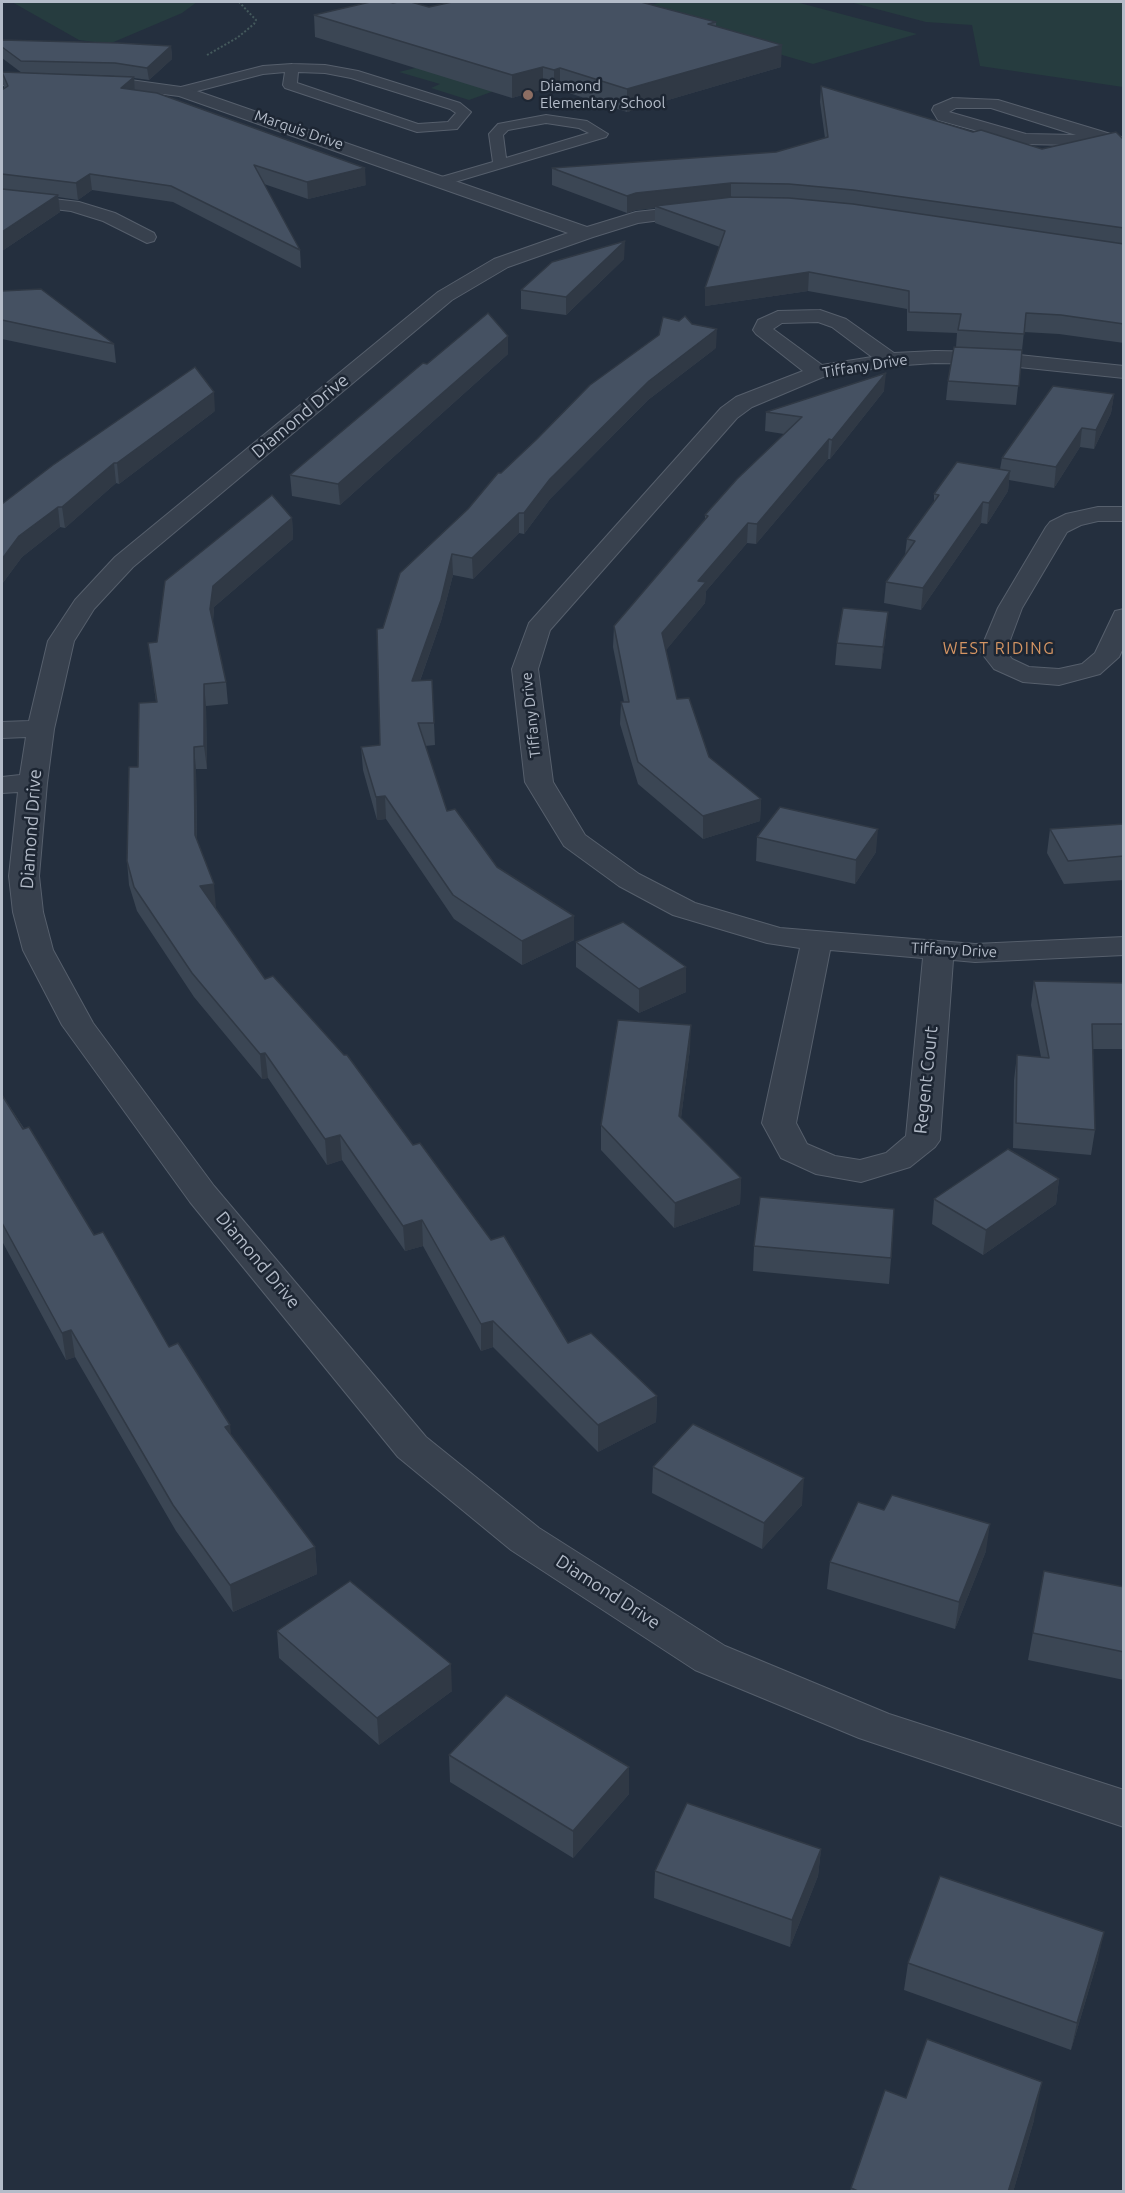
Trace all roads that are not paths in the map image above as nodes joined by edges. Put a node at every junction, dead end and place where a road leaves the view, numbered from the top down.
1 (292, 68) junction
2 (2, 80) edge
3 (182, 91) junction
4 (1100, 137) junction
5 (1124, 144) edge
6 (500, 163) junction
7 (443, 181) junction
8 (2, 198) edge
9 (731, 207) edge
10 (586, 233) junction
11 (147, 237) dead end
12 (890, 360) junction
13 (818, 372) junction
14 (1124, 372) edge
15 (1124, 514) edge
16 (1124, 616) edge
17 (41, 729) junction
18 (2, 730) edge
19 (33, 783) junction
20 (2, 785) edge
21 (817, 940) junction
22 (1124, 946) edge
23 (939, 950) junction
24 (1124, 1809) edge

1 - 1 lane
1 - 3 lane
2 - 3 street, Marquis Drive
3 - 7 street, Marquis Drive
4 - 4 street
4 - 5 street
6 - 6 lane
6 - 7 lane
7 - 10 street, Marquis Drive
8 - 11 street
9 - 10 street, Diamond Drive
10 - 17 street, Diamond Drive
12 - 13 street, Tiffany Drive
12 - 13 street
12 - 14 street, Tiffany Drive
13 - 21 street, Tiffany Drive
15 - 16 street
17 - 18 street
17 - 19 street, Diamond Drive
19 - 20 street
19 - 24 street, Diamond Drive
21 - 23 street, Tiffany Drive
21 - 23 street, Regent Court
22 - 23 street, Tiffany Drive

